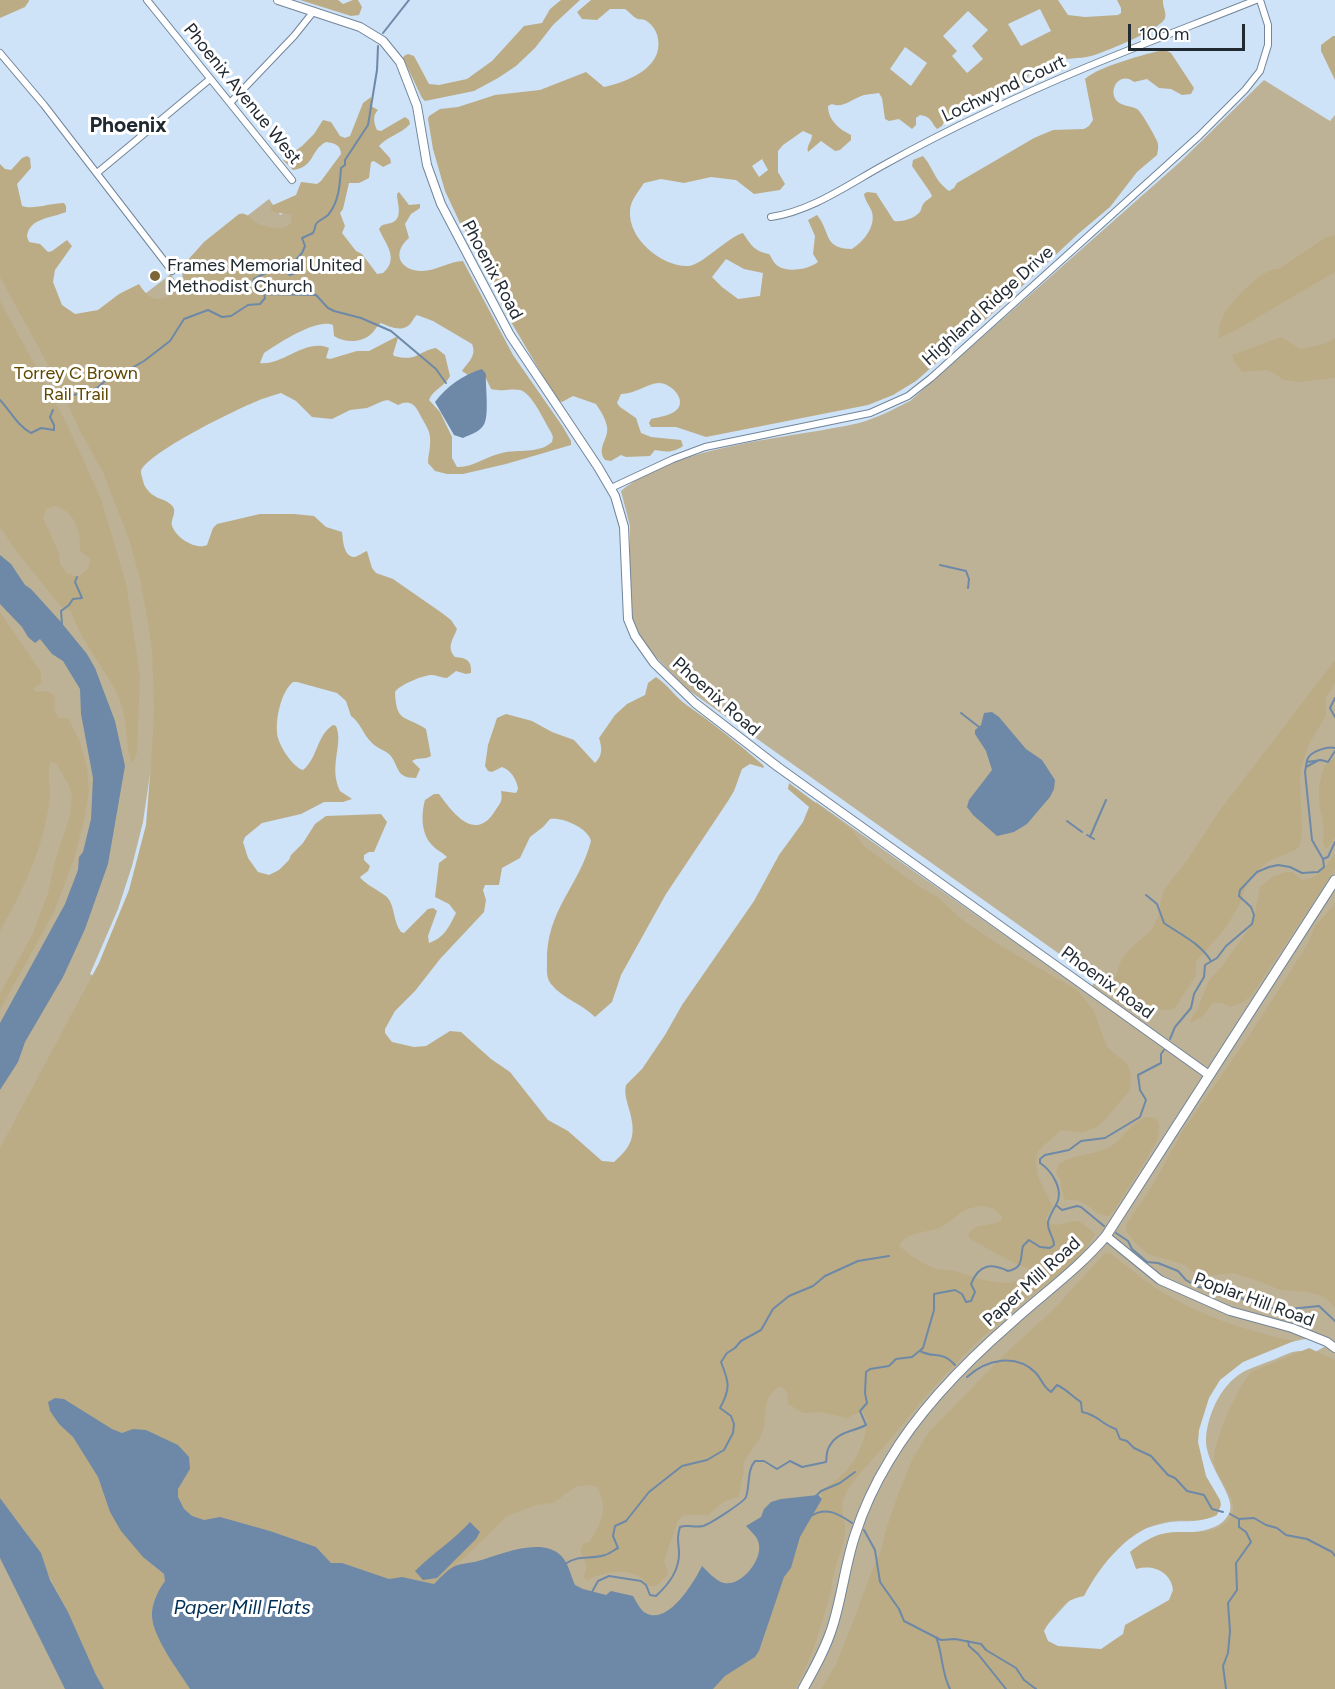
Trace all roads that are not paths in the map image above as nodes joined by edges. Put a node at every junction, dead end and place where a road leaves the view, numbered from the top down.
1 (147, 0) edge
2 (278, 0) edge
3 (1258, 0) edge
4 (314, 11) junction
5 (0, 53) edge
6 (210, 79) junction
7 (230, 103) junction
8 (96, 173) junction
9 (292, 180) dead end
10 (771, 217) dead end
11 (172, 271) dead end
12 (611, 488) junction
13 (1335, 880) edge
14 (1209, 1075) junction
15 (1106, 1236) junction
16 (1335, 1348) edge
17 (803, 1689) edge

1 - 6 street, Phoenix Avenue West
2 - 4 street, Phoenix Road
3 - 10 street, Lochwynd Court
3 - 12 street, Highland Ridge Drive
4 - 7 street
4 - 12 street, Phoenix Road
5 - 8 street
6 - 7 street, Phoenix Avenue West
6 - 8 street
7 - 9 street, Phoenix Avenue West
8 - 11 street
12 - 14 street, Phoenix Road
13 - 14 main road, Paper Mill Road
14 - 15 main road, Paper Mill Road
15 - 16 street, Poplar Hill Road
15 - 17 main road, Paper Mill Road

